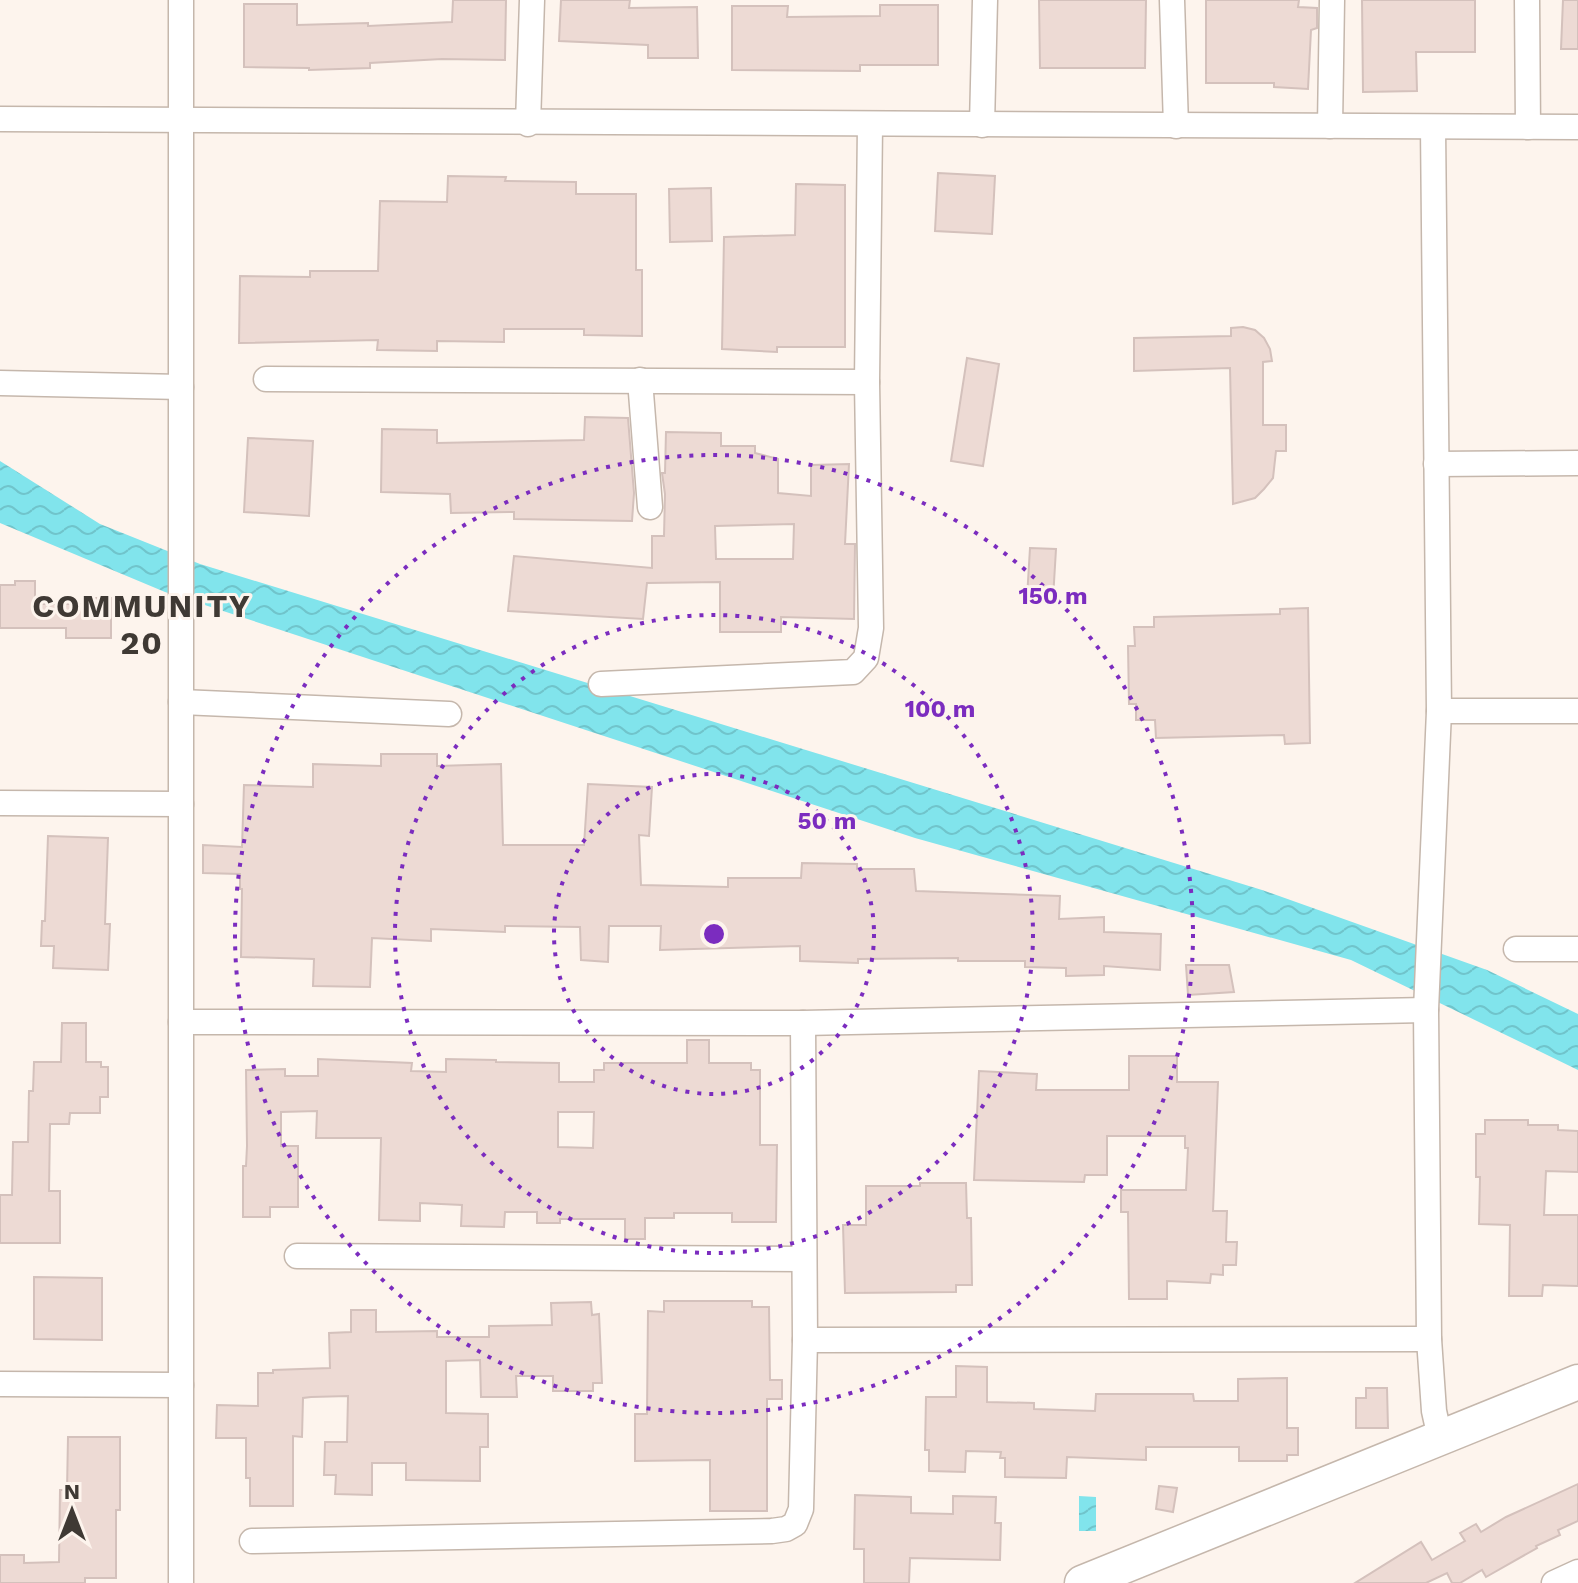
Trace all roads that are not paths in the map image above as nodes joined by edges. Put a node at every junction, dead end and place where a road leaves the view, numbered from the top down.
1 (181, 0) edge
2 (532, 0) edge
3 (985, 0) edge
4 (1172, 0) edge
5 (1332, 0) edge
6 (1527, 0) edge
7 (0, 119) edge
8 (181, 121) junction
9 (528, 124) junction
10 (870, 125) junction
11 (982, 125) junction
12 (1176, 126) junction
13 (1330, 126) junction
14 (1433, 127) junction
15 (1528, 127) junction
16 (1578, 127) edge
17 (266, 379) dead end
18 (640, 380) junction
19 (867, 382) junction
20 (0, 383) edge
21 (181, 387) junction
22 (1578, 463) edge
23 (1436, 464) junction
24 (650, 507) dead end
25 (601, 684) dead end
26 (181, 702) junction
27 (1439, 711) junction
28 (1578, 711) edge
29 (449, 714) dead end
30 (0, 803) edge
31 (181, 804) junction
32 (1516, 949) dead end
33 (1578, 949) edge
34 (1427, 1007) junction
35 (181, 1022) junction
36 (803, 1023) junction
37 (297, 1256) dead end
38 (803, 1259) junction
39 (1429, 1339) junction
40 (805, 1340) junction
41 (1578, 1382) edge
42 (0, 1384) edge
43 (181, 1385) junction
44 (1440, 1438) junction
45 (252, 1541) dead end
46 (1578, 1572) edge
47 (181, 1583) edge
48 (1082, 1583) edge
49 (1554, 1583) edge

1 - 8 street
2 - 9 street
3 - 11 street
4 - 12 street
5 - 13 street
6 - 15 street
7 - 8 street
8 - 9 street
8 - 21 street
9 - 10 street
10 - 11 street
10 - 19 street
11 - 12 street
12 - 13 street
13 - 14 street
14 - 15 street
14 - 23 street
15 - 16 street
17 - 18 street
18 - 19 street
18 - 24 street
19 - 25 street
20 - 21 street
21 - 26 street
22 - 23 street
23 - 27 street
26 - 29 street
26 - 31 street
27 - 28 street
27 - 34 street
30 - 31 street
31 - 35 street
32 - 33 street
34 - 36 street
34 - 39 street
35 - 36 street
35 - 43 street
36 - 38 street
37 - 38 street
38 - 40 street
39 - 40 street
39 - 44 street
40 - 45 street
41 - 44 street
42 - 43 street
43 - 47 street
44 - 48 street
46 - 49 street

